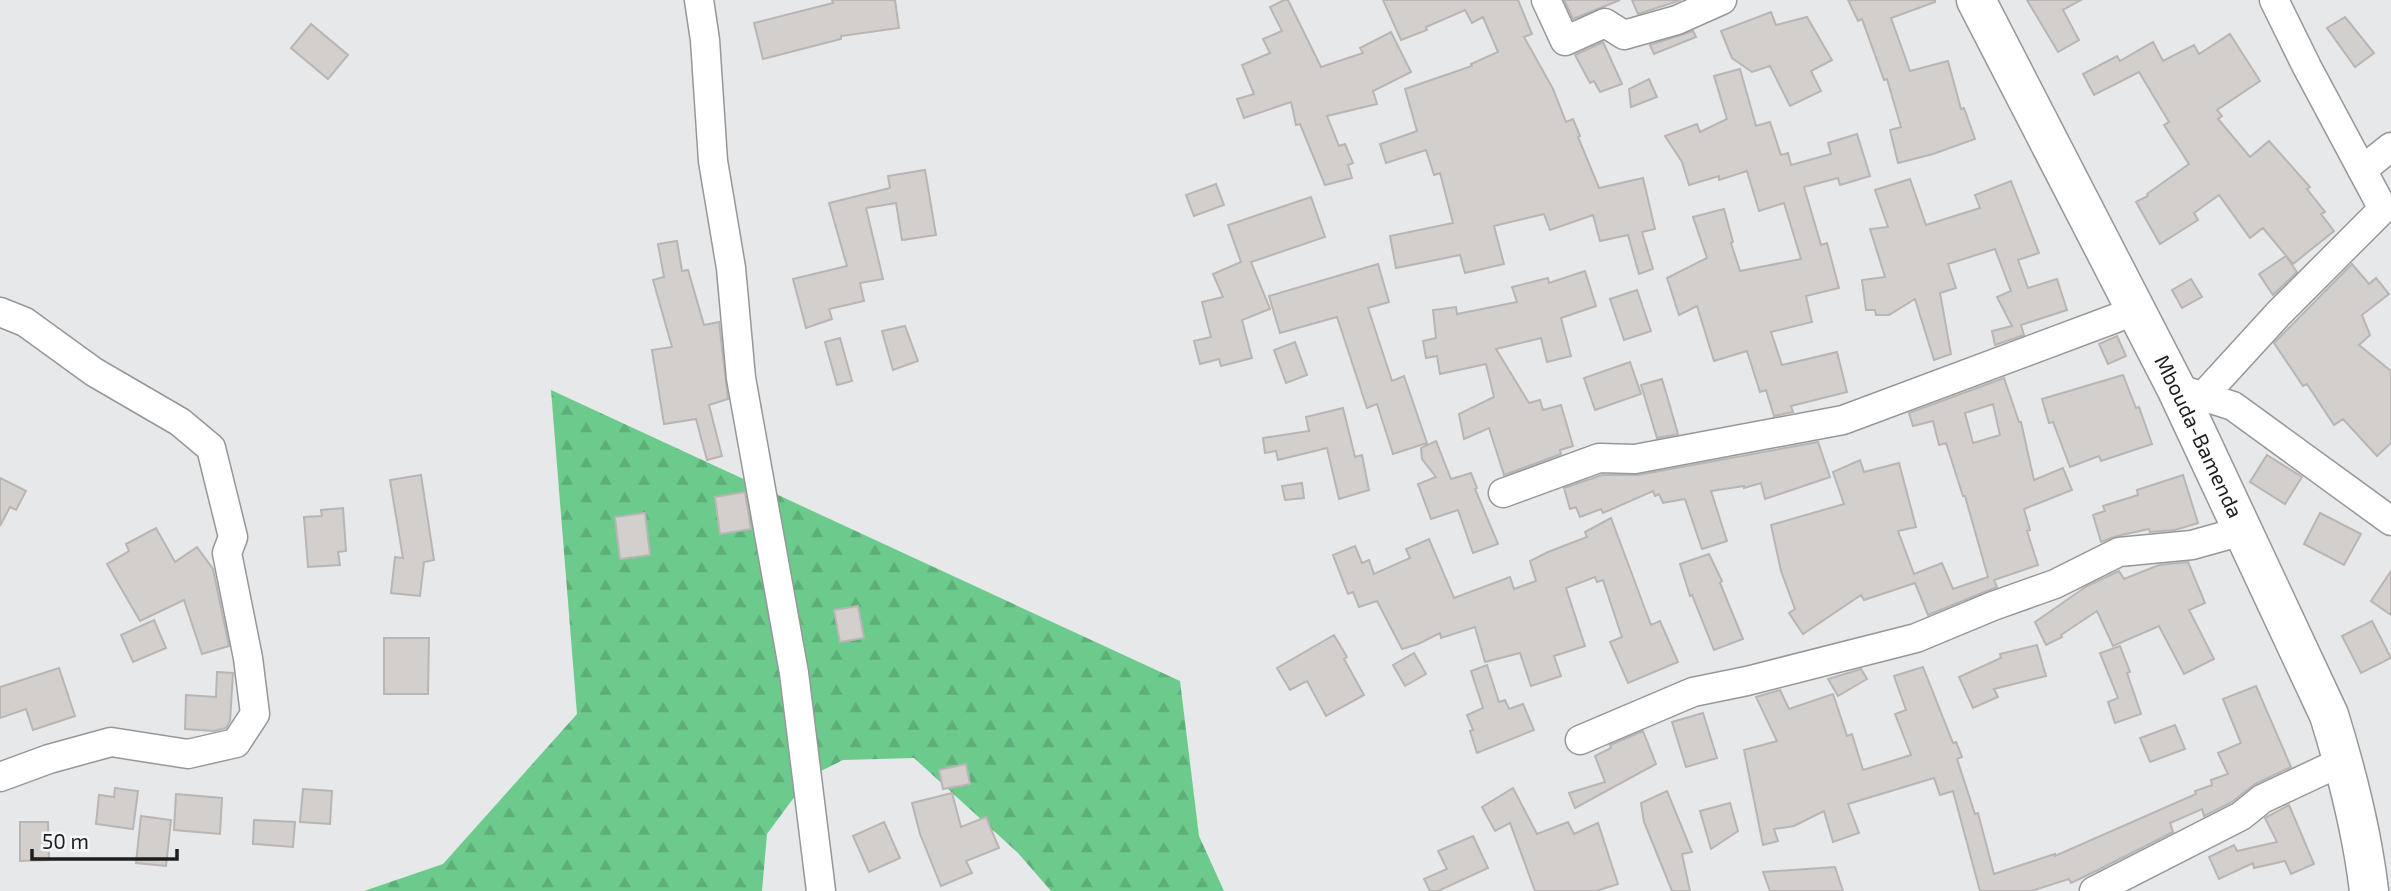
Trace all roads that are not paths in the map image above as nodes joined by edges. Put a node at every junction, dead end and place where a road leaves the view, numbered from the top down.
1 (699, 0) edge
2 (1546, 0) edge
3 (1722, 0) edge
4 (1976, 0) edge
5 (2274, 0) edge
6 (2391, 148) edge
7 (2362, 170) junction
8 (2387, 216) edge
9 (2135, 311) junction
10 (0, 312) edge
11 (2190, 392) junction
12 (1503, 493) dead end
13 (2391, 521) edge
14 (2242, 531) junction
15 (1580, 740) dead end
16 (2343, 761) junction
17 (0, 777) edge
18 (821, 891) edge
19 (2094, 891) edge
20 (2369, 891) edge

1 - 18 street
2 - 3 street
4 - 9 highway, Mbouda-Bamenda
5 - 7 street
6 - 7 street
7 - 8 street
8 - 11 street
9 - 11 highway, Mbouda-Bamenda
9 - 12 street
10 - 17 street
11 - 13 street
11 - 14 highway, Mbouda-Bamenda
14 - 15 street
14 - 16 highway, Mbouda-Bamenda
16 - 19 street
16 - 20 highway, Mbouda-Bamenda

